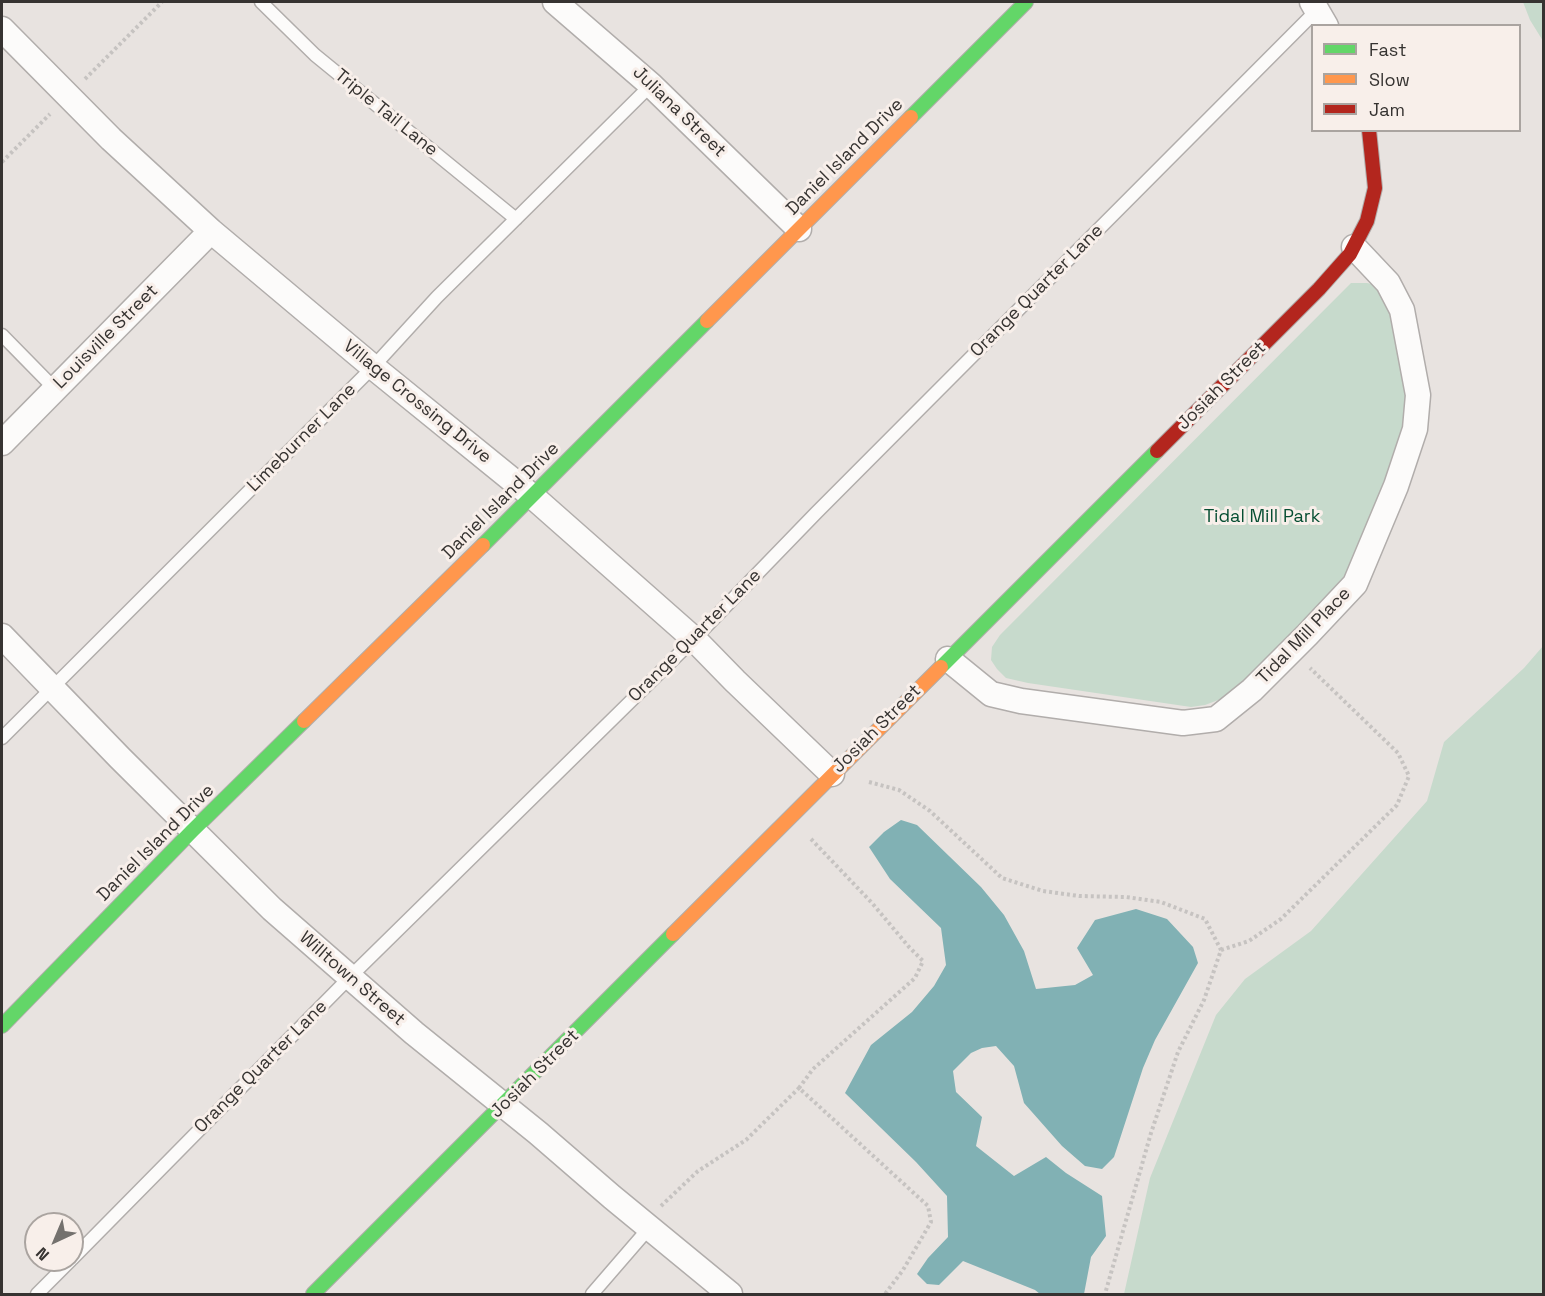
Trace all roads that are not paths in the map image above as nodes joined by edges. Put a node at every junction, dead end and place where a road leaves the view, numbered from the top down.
1 (261, 2) edge
2 (555, 2) edge
3 (1026, 2) edge
4 (1318, 12) edge
5 (2, 29) edge
6 (651, 85) junction
7 (1369, 132) edge
8 (516, 219) junction
9 (799, 229) junction
10 (212, 231) junction
11 (1354, 247) junction
12 (2, 335) edge
13 (373, 367) junction
14 (55, 389) junction
15 (2, 443) edge
16 (532, 496) junction
17 (2, 636) edge
18 (694, 639) junction
19 (948, 659) junction
20 (52, 689) junction
21 (2, 738) edge
22 (832, 774) junction
23 (192, 831) junction
24 (350, 977) junction
25 (2, 1026) edge
26 (503, 1106) junction
27 (649, 1228) junction
28 (84, 1248) edge
29 (60, 1272) edge
30 (37, 1294) edge
31 (313, 1294) edge
32 (592, 1294) edge
33 (730, 1294) edge

1 - 8 lane, Triple Tail Lane
2 - 6 street, Juliana Street
3 - 9 street, Daniel Island Drive
4 - 18 lane, Orange Quarter Lane
5 - 10 street, Village Crossing Drive
6 - 8 lane, Limeburner Lane
6 - 9 street, Juliana Street
7 - 11 street, Josiah Street
8 - 13 lane, Limeburner Lane
9 - 16 street, Daniel Island Drive
10 - 13 street, Village Crossing Drive
10 - 14 street, Louisville Street
11 - 19 street, Josiah Street
11 - 19 street, Tidal Mill Place
12 - 14 lane
13 - 16 street, Village Crossing Drive
13 - 20 lane, Limeburner Lane
14 - 15 street, Louisville Street
16 - 18 street, Village Crossing Drive
16 - 23 street, Daniel Island Drive
17 - 20 street, Willtown Street
18 - 22 street, Village Crossing Drive
18 - 24 lane, Orange Quarter Lane
19 - 22 street, Josiah Street
20 - 21 lane, Limeburner Lane
20 - 23 street, Willtown Street
22 - 26 street, Josiah Street
23 - 24 street, Willtown Street
23 - 25 street, Daniel Island Drive
24 - 26 street, Willtown Street
24 - 28 lane, Orange Quarter Lane
26 - 27 street, Willtown Street
26 - 31 street, Josiah Street
27 - 32 lane
27 - 33 street, Willtown Street
29 - 30 lane, Orange Quarter Lane

